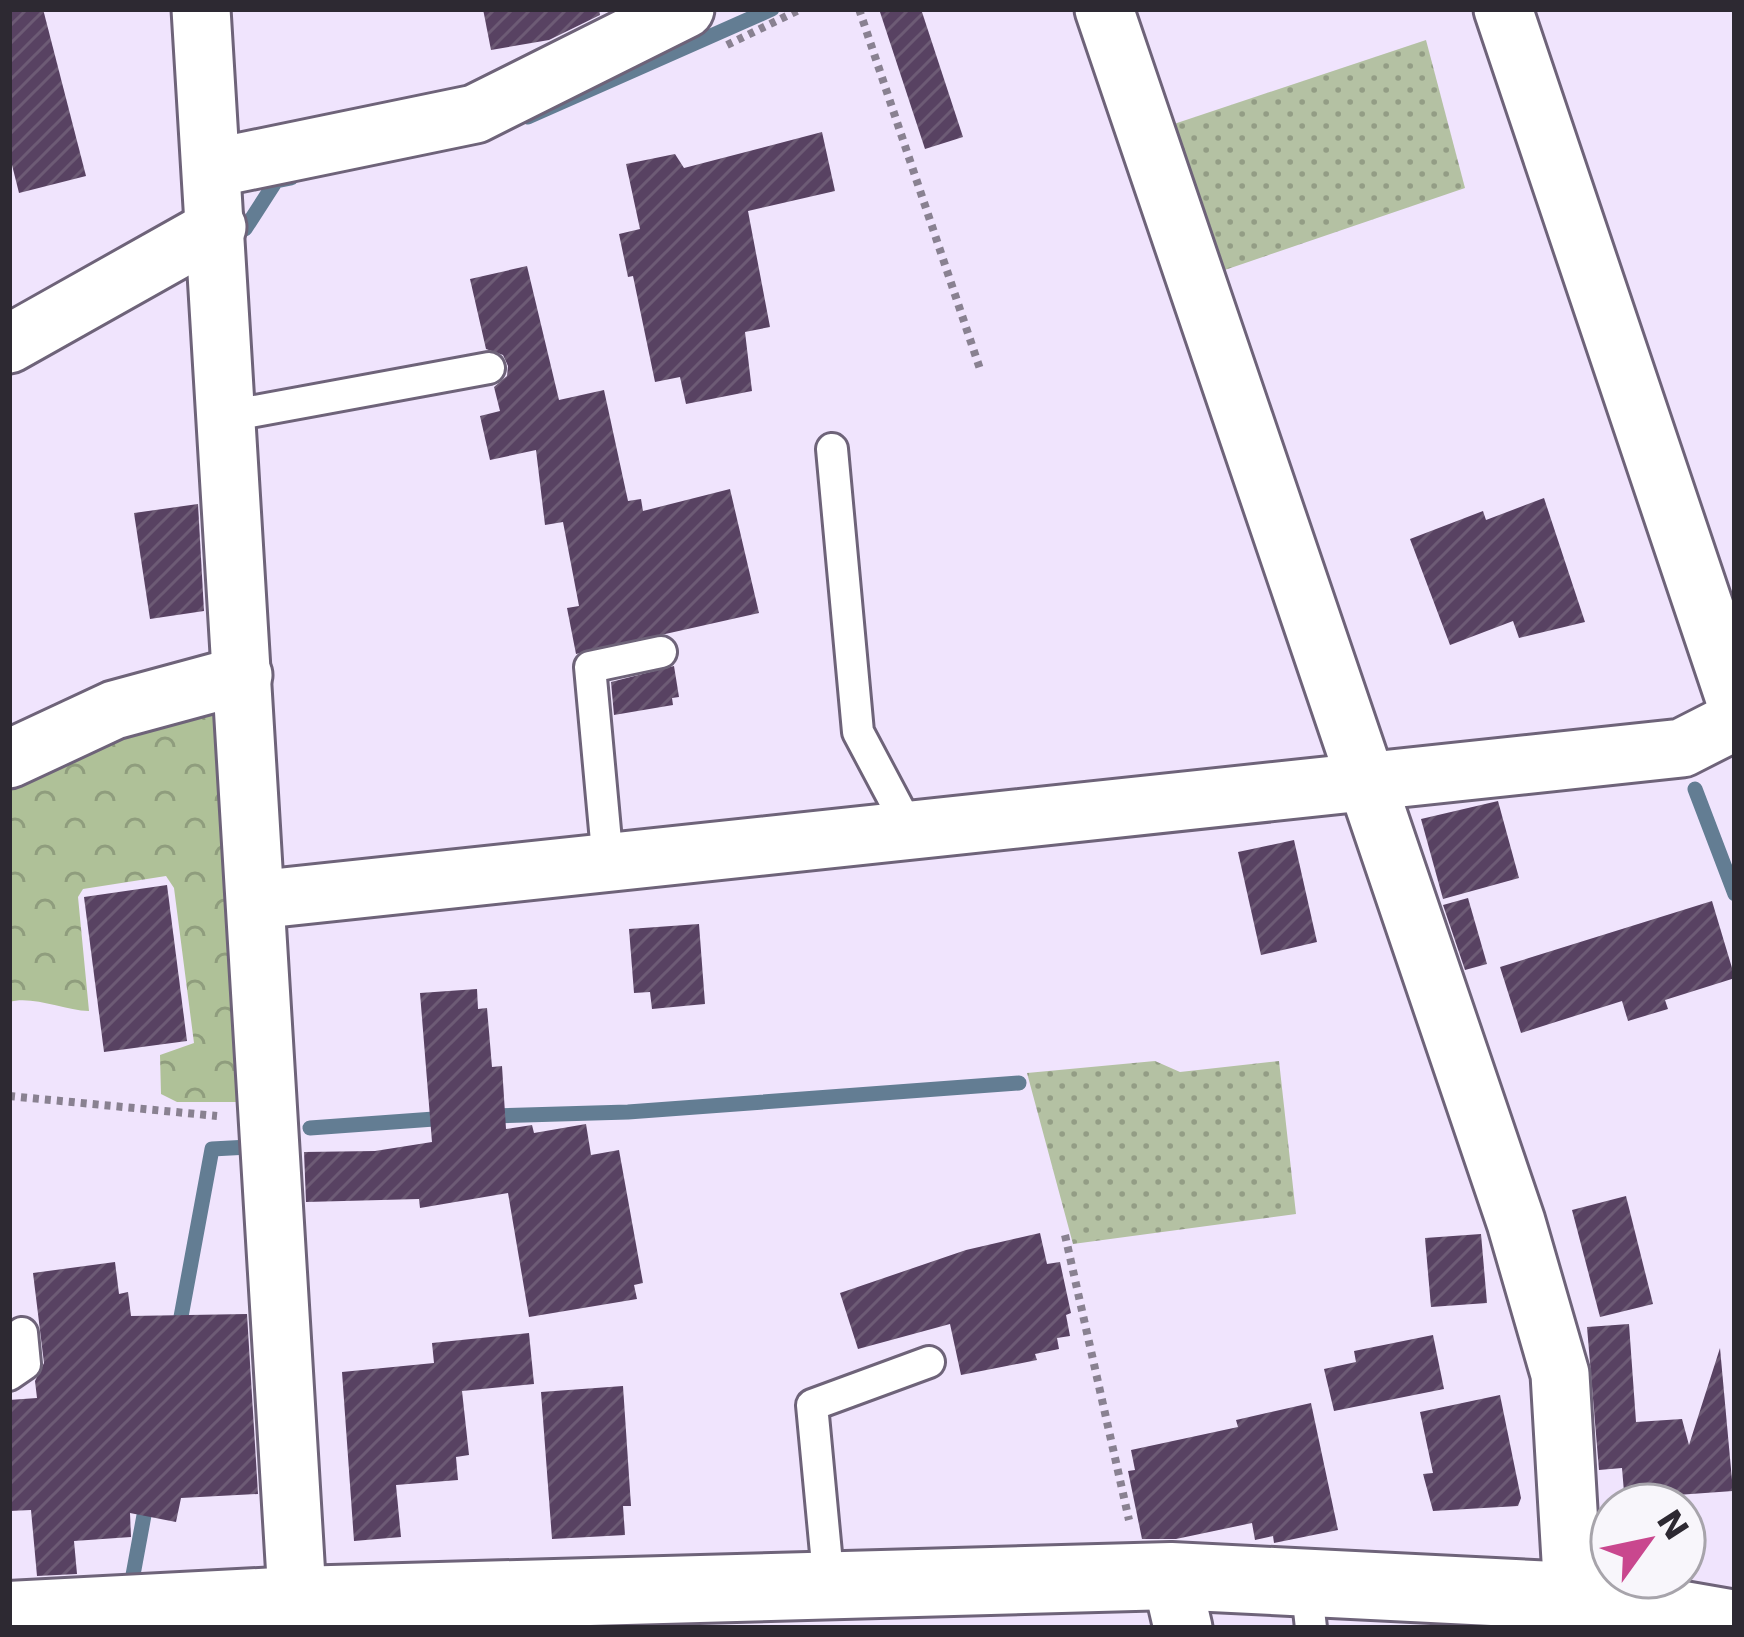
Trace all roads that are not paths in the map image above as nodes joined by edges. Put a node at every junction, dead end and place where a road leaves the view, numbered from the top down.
1 (201, 9) edge
2 (685, 9) edge
3 (1104, 9) edge
4 (1503, 9) edge
5 (605, 28) edge
6 (213, 168) junction
7 (218, 227) junction
8 (9, 344) edge
9 (489, 368) dead end
10 (228, 416) junction
11 (832, 449) dead end
12 (661, 652) dead end
13 (243, 675) junction
14 (1735, 699) edge
15 (1735, 721) edge
16 (9, 759) edge
17 (1371, 782) junction
18 (910, 830) junction
19 (608, 863) junction
20 (256, 900) junction
21 (22, 1333) dead end
22 (929, 1362) dead end
23 (9, 1375) edge
24 (1165, 1594) edge
25 (796, 1600) edge
26 (1308, 1605) edge
27 (1574, 1612) edge
28 (297, 1614) edge
29 (9, 1615) edge
30 (1735, 1624) edge

1 - 6 street
2 - 5 street
3 - 17 street
4 - 14 street
5 - 6 street
6 - 7 street
7 - 8 street
7 - 10 street
9 - 10 lane
10 - 13 street
11 - 18 lane
12 - 19 lane
13 - 16 street
13 - 20 street
15 - 17 street
17 - 18 street
17 - 27 street
18 - 19 street
19 - 20 street
20 - 28 street
21 - 23 lane
22 - 25 lane
24 - 25 street
24 - 26 street
25 - 28 street
26 - 27 street
27 - 30 street
28 - 29 street

